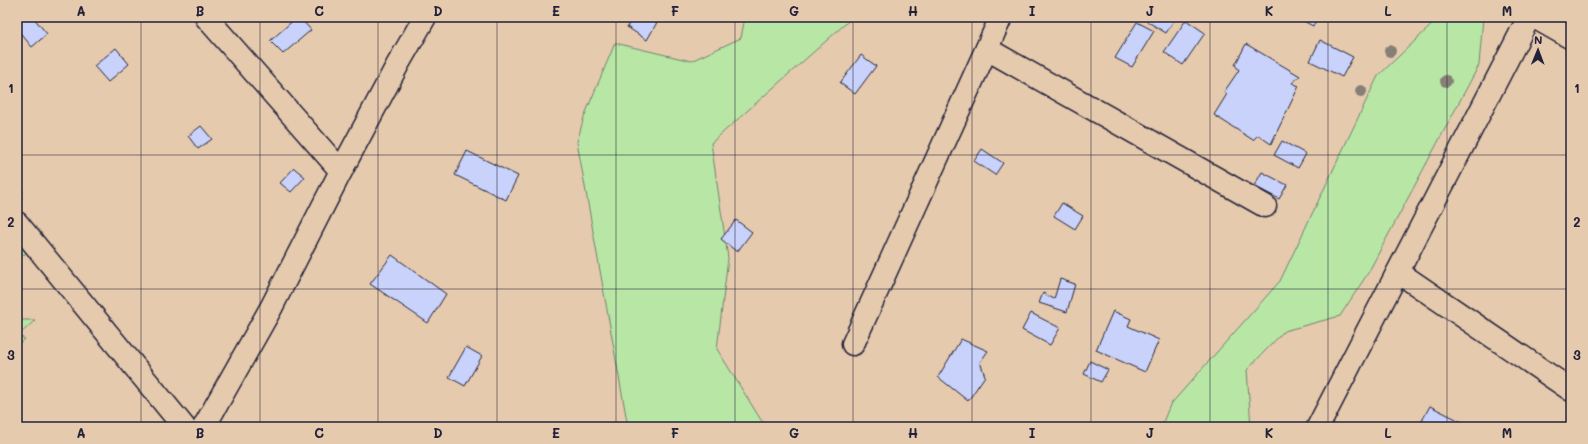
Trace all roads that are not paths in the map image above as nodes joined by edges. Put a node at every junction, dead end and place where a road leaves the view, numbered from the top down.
1 (206, 17) edge
2 (425, 17) edge
3 (1001, 17) edge
4 (1529, 17) edge
5 (1534, 17) edge
6 (1571, 38) edge
7 (987, 49) junction
8 (341, 171) junction
9 (1265, 206) dead end
10 (17, 223) edge
11 (1398, 272) junction
12 (853, 344) dead end
13 (1571, 390) edge
14 (184, 427) edge
15 (204, 427) edge
16 (1318, 427) edge

1 - 8 street
2 - 8 street
3 - 7 street
4 - 11 street
5 - 6 street
7 - 9 street
7 - 12 street
8 - 15 street
10 - 14 street
11 - 13 street
11 - 16 street

